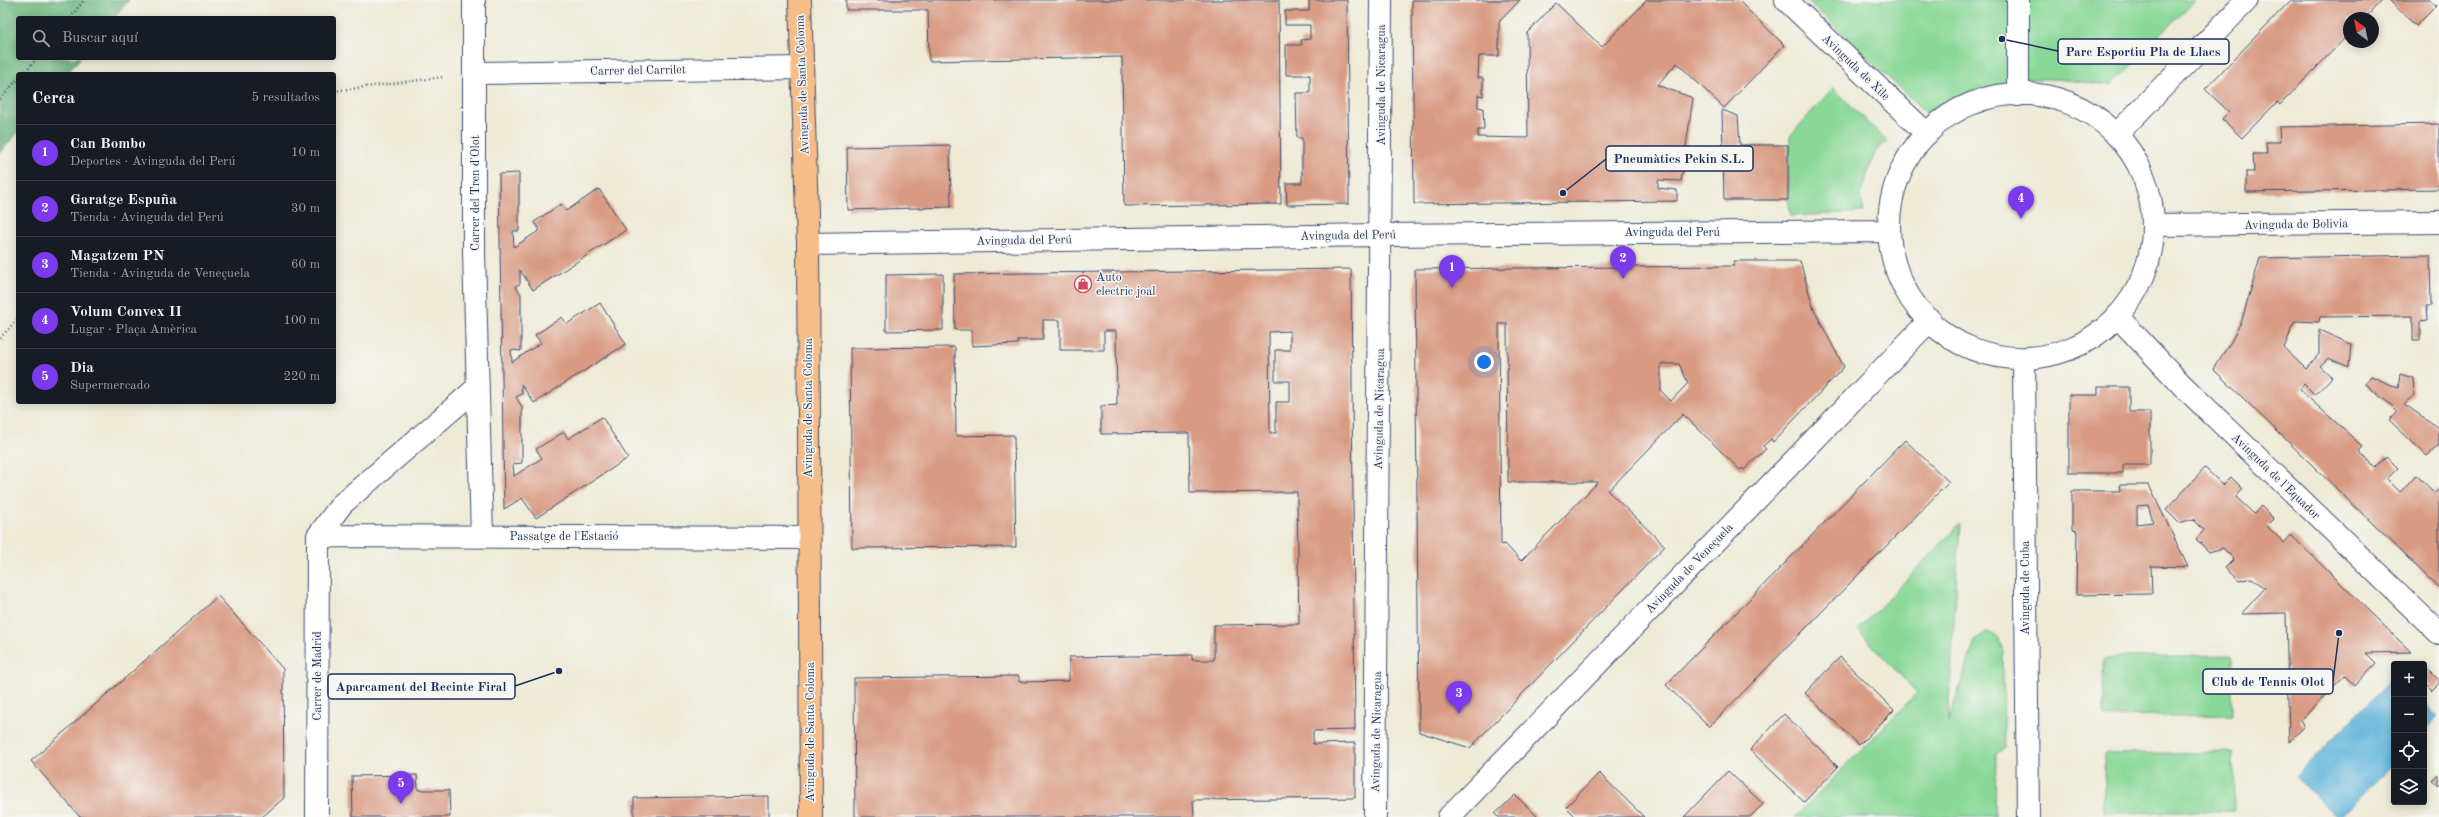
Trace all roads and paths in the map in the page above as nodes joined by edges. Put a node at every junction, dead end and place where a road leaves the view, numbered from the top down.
1 (84, 0) edge
2 (474, 0) edge
3 (800, 0) edge
4 (1381, 0) edge
5 (1786, 0) edge
6 (2018, 0) edge
7 (2247, 0) edge
8 (72, 16) edge
9 (35, 60) edge
10 (801, 68) junction
11 (25, 72) edge
12 (476, 73) junction
13 (16, 81) edge
14 (336, 91) edge
15 (2018, 95) junction
16 (0, 99) edge
17 (1927, 134) junction
18 (2116, 135) junction
19 (2439, 222) edge
20 (2153, 225) junction
21 (1888, 231) junction
22 (1381, 235) junction
23 (808, 244) junction
24 (2117, 316) junction
25 (1930, 320) junction
26 (16, 321) edge
27 (0, 338) edge
28 (2024, 359) junction
29 (478, 387) junction
30 (318, 536) junction
31 (482, 536) junction
32 (809, 538) junction
33 (2439, 633) edge
34 (317, 817) edge
35 (811, 817) edge
36 (1375, 817) edge
37 (1449, 817) edge
38 (2028, 817) edge

1 - 8 path
2 - 12 street, Carrer del Tren d'Olot
3 - 10 main road, Avinguda de Santa Coloma
4 - 22 street, Avinguda de Nicaragua
5 - 17 street, Avinguda de Xile
6 - 15 street
7 - 18 street
9 - 11 path
10 - 12 street, Carrer del Carrilet
10 - 23 main road, Avinguda de Santa Coloma
12 - 14 path
12 - 29 street, Carrer del Tren d'Olot
13 - 16 path
15 - 17 street
15 - 18 street
17 - 21 street
18 - 20 street
19 - 20 street, Avinguda de Bolivia
20 - 24 street
21 - 22 street, Avinguda del Perú
21 - 25 street
22 - 23 street, Avinguda del Perú
22 - 36 street, Avinguda de Nicaragua
23 - 32 main road, Avinguda de Santa Coloma
24 - 28 street
24 - 33 street, Avinguda de l'Equador
25 - 28 street
25 - 37 street, Avinguda de Veneçuela
26 - 27 path
28 - 38 street, Avinguda de Cuba
29 - 30 street
29 - 31 street, Carrer del Tren d'Olot
30 - 31 street, Passatge de l'Estació
30 - 34 street, Carrer de Madrid
31 - 32 street, Passatge de l'Estació
32 - 35 main road, Avinguda de Santa Coloma

